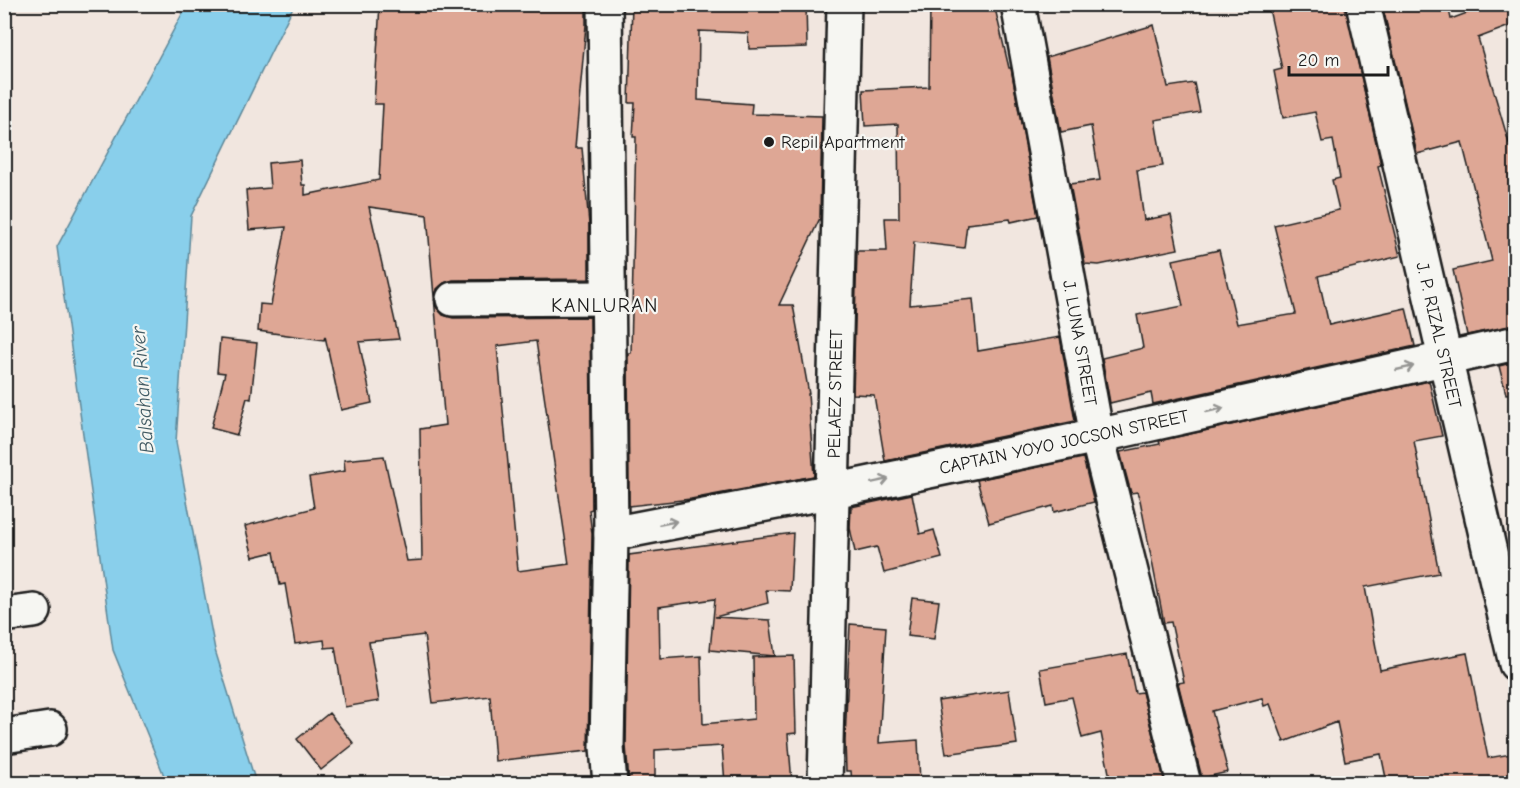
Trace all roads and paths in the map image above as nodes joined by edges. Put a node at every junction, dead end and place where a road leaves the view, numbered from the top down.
1 (604, 4) edge
2 (844, 4) edge
3 (1018, 4) edge
4 (1363, 4) edge
5 (608, 298) junction
6 (453, 299) dead end
7 (1515, 343) edge
8 (1444, 359) junction
9 (1097, 436) junction
10 (833, 491) junction
11 (611, 534) junction
12 (1515, 664) edge
13 (50, 729) dead end
14 (4, 736) edge
15 (610, 783) edge
16 (825, 783) edge
17 (1184, 783) edge

1 - 5 street
2 - 10 street, PELAEZ STREET
3 - 9 street, J. LUNA STREET
4 - 8 street, J. P. RIZAL STREET
5 - 6 street
5 - 11 street
7 - 8 street, CAPTAIN YOYO JOCSON STREET
9 -> 8 street, CAPTAIN YOYO JOCSON STREET
8 - 12 street, J. P. RIZAL STREET
10 -> 9 street, CAPTAIN YOYO JOCSON STREET
9 - 17 street, J. LUNA STREET
11 -> 10 street, CAPTAIN YOYO JOCSON STREET
10 - 16 street, PELAEZ STREET
11 - 15 street
13 - 14 street

